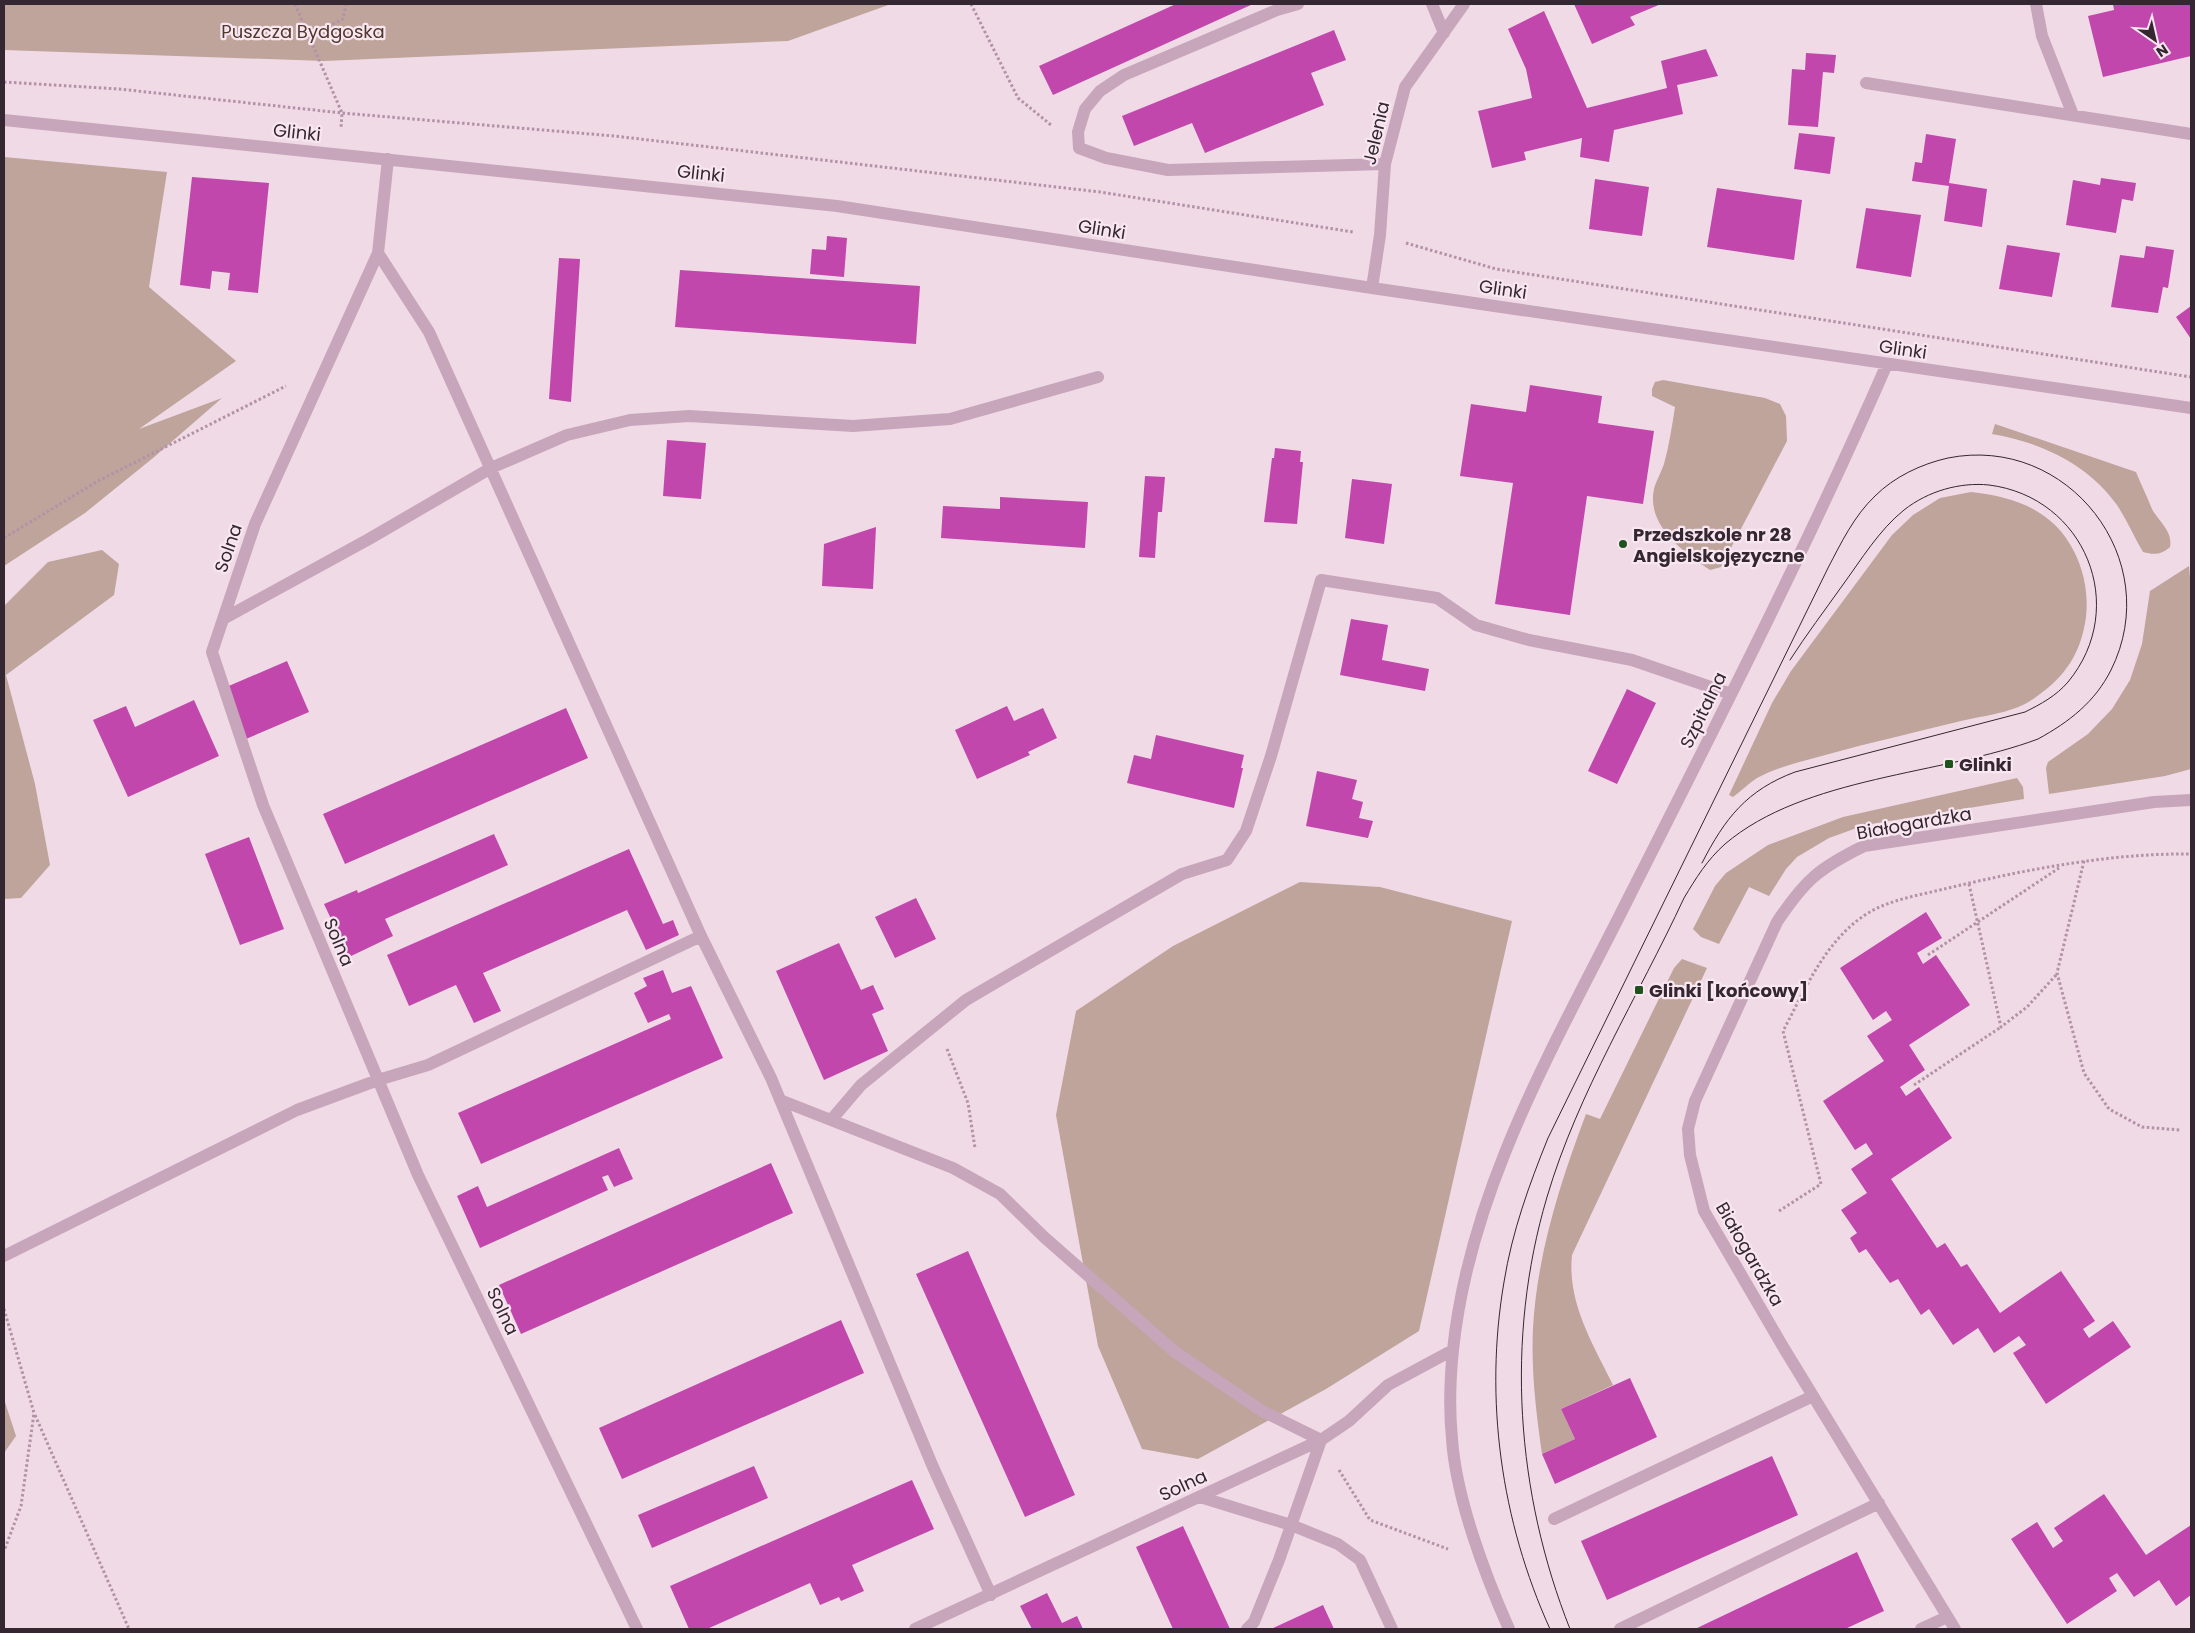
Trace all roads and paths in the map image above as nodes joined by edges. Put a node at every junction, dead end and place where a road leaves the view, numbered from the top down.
1 (295, 4) edge
2 (346, 4) edge
3 (971, 4) edge
4 (1298, 4) edge
5 (1432, 4) edge
6 (1464, 4) edge
7 (2036, 4) edge
8 (1444, 33) junction
9 (310, 35) junction
10 (4, 82) edge
11 (1866, 83) dead end
12 (342, 112) junction
13 (2073, 116) junction
14 (4, 120) edge
15 (2191, 134) edge
16 (1079, 148) junction
17 (340, 154) junction
18 (388, 159) junction
19 (1385, 164) junction
20 (1356, 233) dead end
21 (1402, 242) dead end
22 (378, 253) junction
23 (1372, 288) junction
24 (1887, 364) junction
25 (327, 365) junction
26 (1098, 377) dead end
27 (2191, 377) edge
28 (2191, 408) edge
29 (491, 468) junction
30 (4, 538) edge
31 (223, 619) junction
32 (1731, 694) junction
33 (2191, 800) edge
34 (2191, 854) edge
35 (2084, 862) junction
36 (2061, 866) junction
37 (1968, 884) junction
38 (1977, 922) junction
39 (702, 936) junction
40 (1928, 955) dead end
41 (2057, 973) junction
42 (937, 1022) junction
43 (2000, 1027) junction
44 (378, 1080) junction
45 (1914, 1085) dead end
46 (780, 1100) junction
47 (832, 1119) junction
48 (2180, 1130) dead end
49 (980, 1183) junction
50 (1779, 1211) dead end
51 (4, 1256) edge
52 (4, 1309) edge
53 (1453, 1350) junction
54 (1813, 1396) junction
55 (34, 1413) junction
56 (1320, 1440) junction
57 (1200, 1497) junction
58 (1879, 1503) junction
59 (1554, 1519) dead end
60 (1291, 1525) junction
61 (4, 1551) edge
62 (1483, 1562) junction
63 (991, 1595) junction
64 (1947, 1617) junction
65 (129, 1629) edge
66 (636, 1629) edge
67 (914, 1629) edge
68 (1247, 1629) edge
69 (1392, 1629) edge
70 (1509, 1629) edge
71 (1620, 1629) edge
72 (1921, 1629) edge
73 (1955, 1629) edge

1 - 9 path
2 - 9 path
3 - 16 path
4 - 16 street
5 - 8 street
6 - 8 street, Jelenia
7 - 13 street
8 - 19 street, Jelenia
9 - 12 path
10 - 12 path
11 - 13 street
12 - 17 path
12 - 20 path
13 - 15 street
14 - 17 street, Glinki
16 - 19 street
17 - 18 street, Glinki
18 - 22 street, Solna
18 - 23 street, Glinki
19 - 23 street, Jelenia
21 - 27 path
22 - 25 street, Solna
22 - 29 street
23 - 24 street, Glinki
24 - 28 street, Glinki
24 - 32 street, Szpitalna
25 - 30 path
25 - 31 street, Solna
26 - 29 street
29 - 31 street
29 - 39 street
31 - 44 street, Solna
32 - 42 street
32 - 53 street, Szpitalna
33 - 54 street, Białogardzka
34 - 35 path
35 - 36 path
35 - 41 path
36 - 37 path
36 - 38 path
37 - 38 path
37 - 50 path
38 - 40 path
38 - 43 path
39 - 44 street
39 - 46 street
41 - 43 path
41 - 48 path
42 - 47 street
42 - 49 path
43 - 45 path
44 - 51 street
44 - 66 street, Solna
46 - 47 street
46 - 63 street
47 - 49 street
49 - 56 street
52 - 55 path
53 - 56 street, Solna
53 - 62 street, Szpitalna
54 - 58 street, Białogardzka
54 - 59 street
55 - 61 path
55 - 65 path
56 - 57 street, Solna
56 - 60 street
56 - 62 path
57 - 60 street
57 - 63 street, Solna
58 - 64 street, Białogardzka
58 - 71 street
60 - 68 street
60 - 69 street
62 - 70 street, Szpitalna
63 - 67 street, Solna
64 - 72 street
64 - 73 street, Białogardzka

